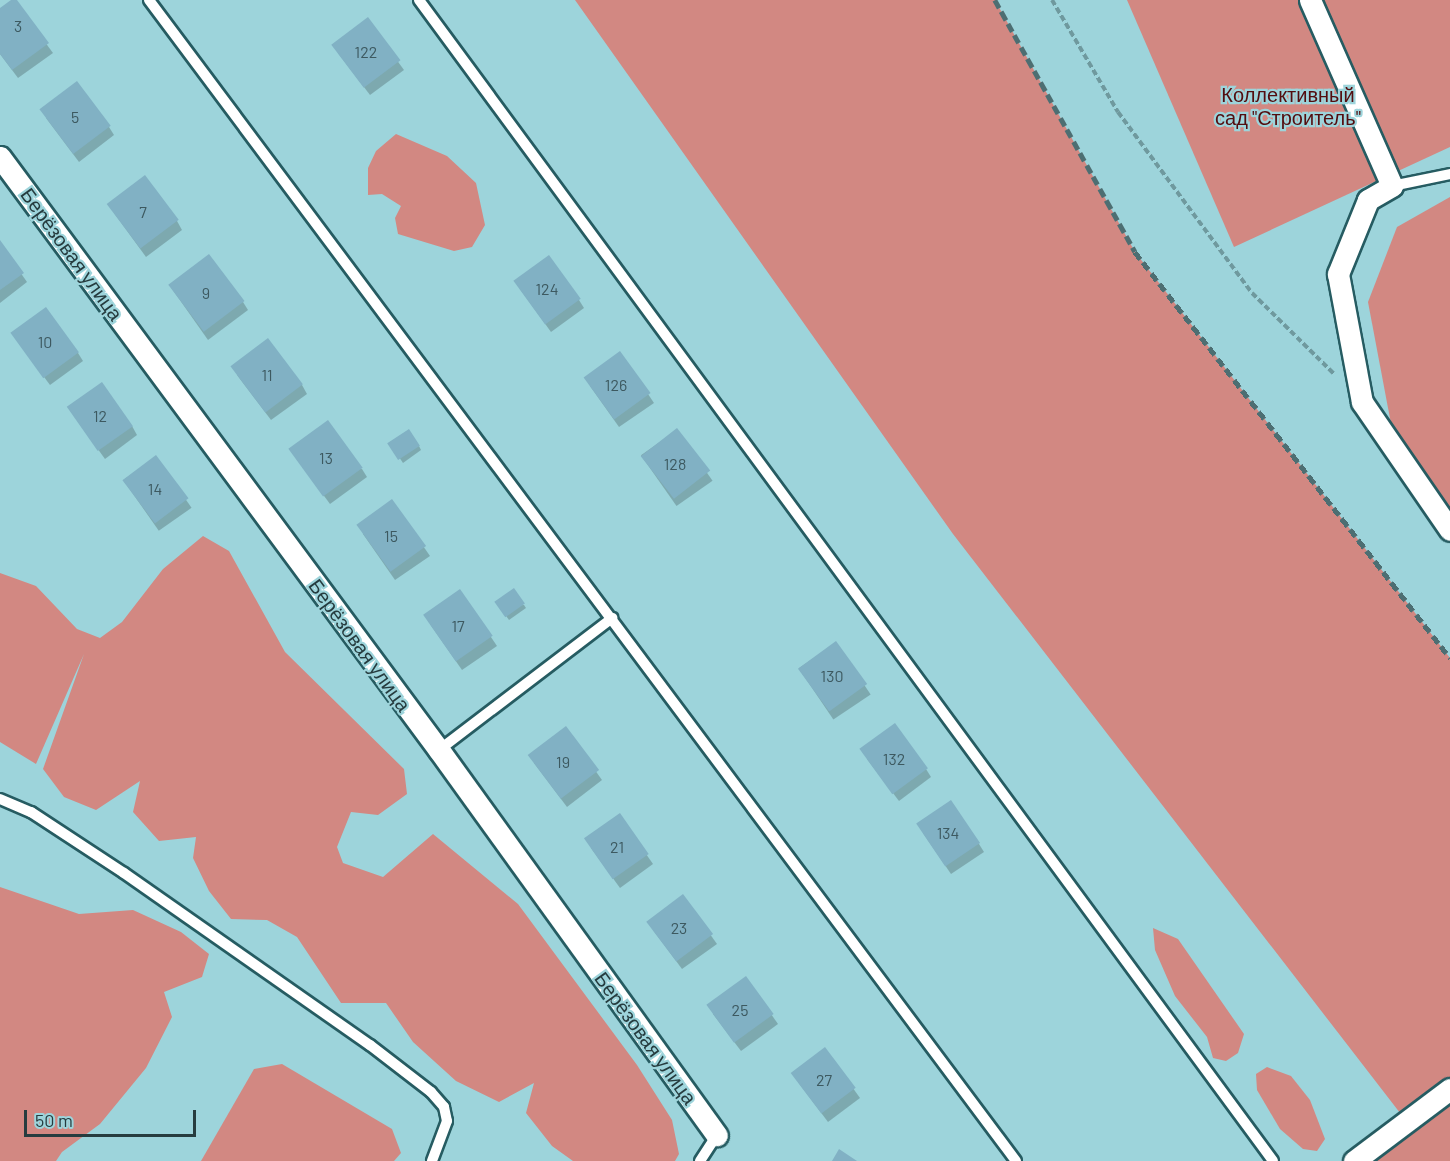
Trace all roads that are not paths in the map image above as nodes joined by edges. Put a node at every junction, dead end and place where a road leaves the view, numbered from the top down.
1 (149, 0) edge
2 (419, 0) edge
3 (1310, 0) edge
4 (0, 157) edge
5 (1450, 174) edge
6 (1392, 186) junction
7 (1450, 530) edge
8 (612, 618) junction
9 (439, 750) junction
10 (0, 799) edge
11 (1450, 1089) edge
12 (717, 1135) joint
13 (432, 1161) edge
14 (700, 1161) edge
15 (1016, 1161) edge
16 (1273, 1161) edge
17 (1354, 1161) edge

1 - 8 lane
2 - 16 lane
3 - 6 street
4 - 9 street, Берёзовая улица
5 - 6 lane
6 - 7 street
8 - 9 lane
8 - 15 lane
9 - 12 street, Берёзовая улица
10 - 13 lane
11 - 17 street
12 - 14 lane

